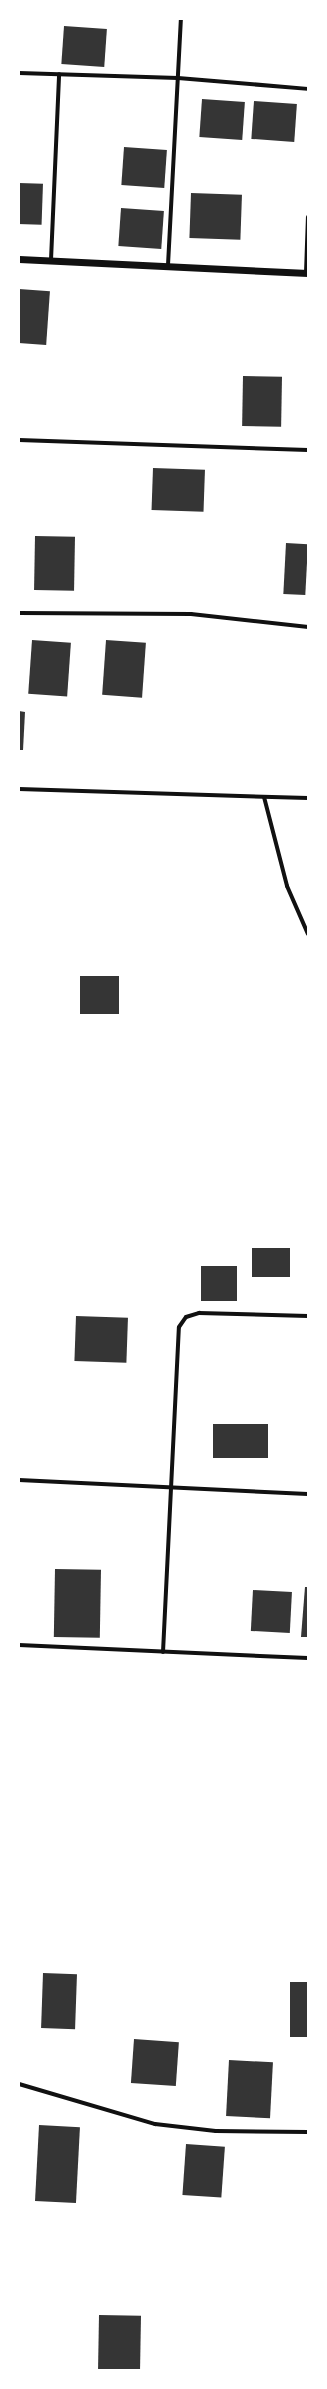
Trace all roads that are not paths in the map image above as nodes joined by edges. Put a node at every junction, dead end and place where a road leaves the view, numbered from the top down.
1 (181, 19) edge
2 (19, 72) edge
3 (59, 74) junction
4 (178, 78) junction
5 (308, 89) edge
6 (308, 217) edge
7 (19, 259) edge
8 (51, 260) junction
9 (168, 265) junction
10 (307, 273) edge
11 (19, 440) edge
12 (308, 450) edge
13 (19, 613) edge
14 (308, 628) edge
15 (19, 789) edge
16 (264, 796) junction
17 (308, 798) edge
18 (308, 934) edge
19 (308, 1316) edge
20 (19, 1480) edge
21 (170, 1488) junction
22 (308, 1494) edge
23 (19, 1645) edge
24 (162, 1652) junction
25 (308, 1658) edge
26 (19, 2084) edge
27 (308, 2132) edge

1 - 4 street
2 - 3 street
3 - 4 street
3 - 8 street
4 - 5 street
4 - 9 street
6 - 10 street
7 - 8 street
8 - 9 street
9 - 10 street
11 - 12 street
13 - 14 street
15 - 16 street
16 - 17 street
16 - 18 street
19 - 21 street
20 - 21 street
21 - 22 street
21 - 24 street
23 - 24 street
24 - 25 street
26 - 27 street

